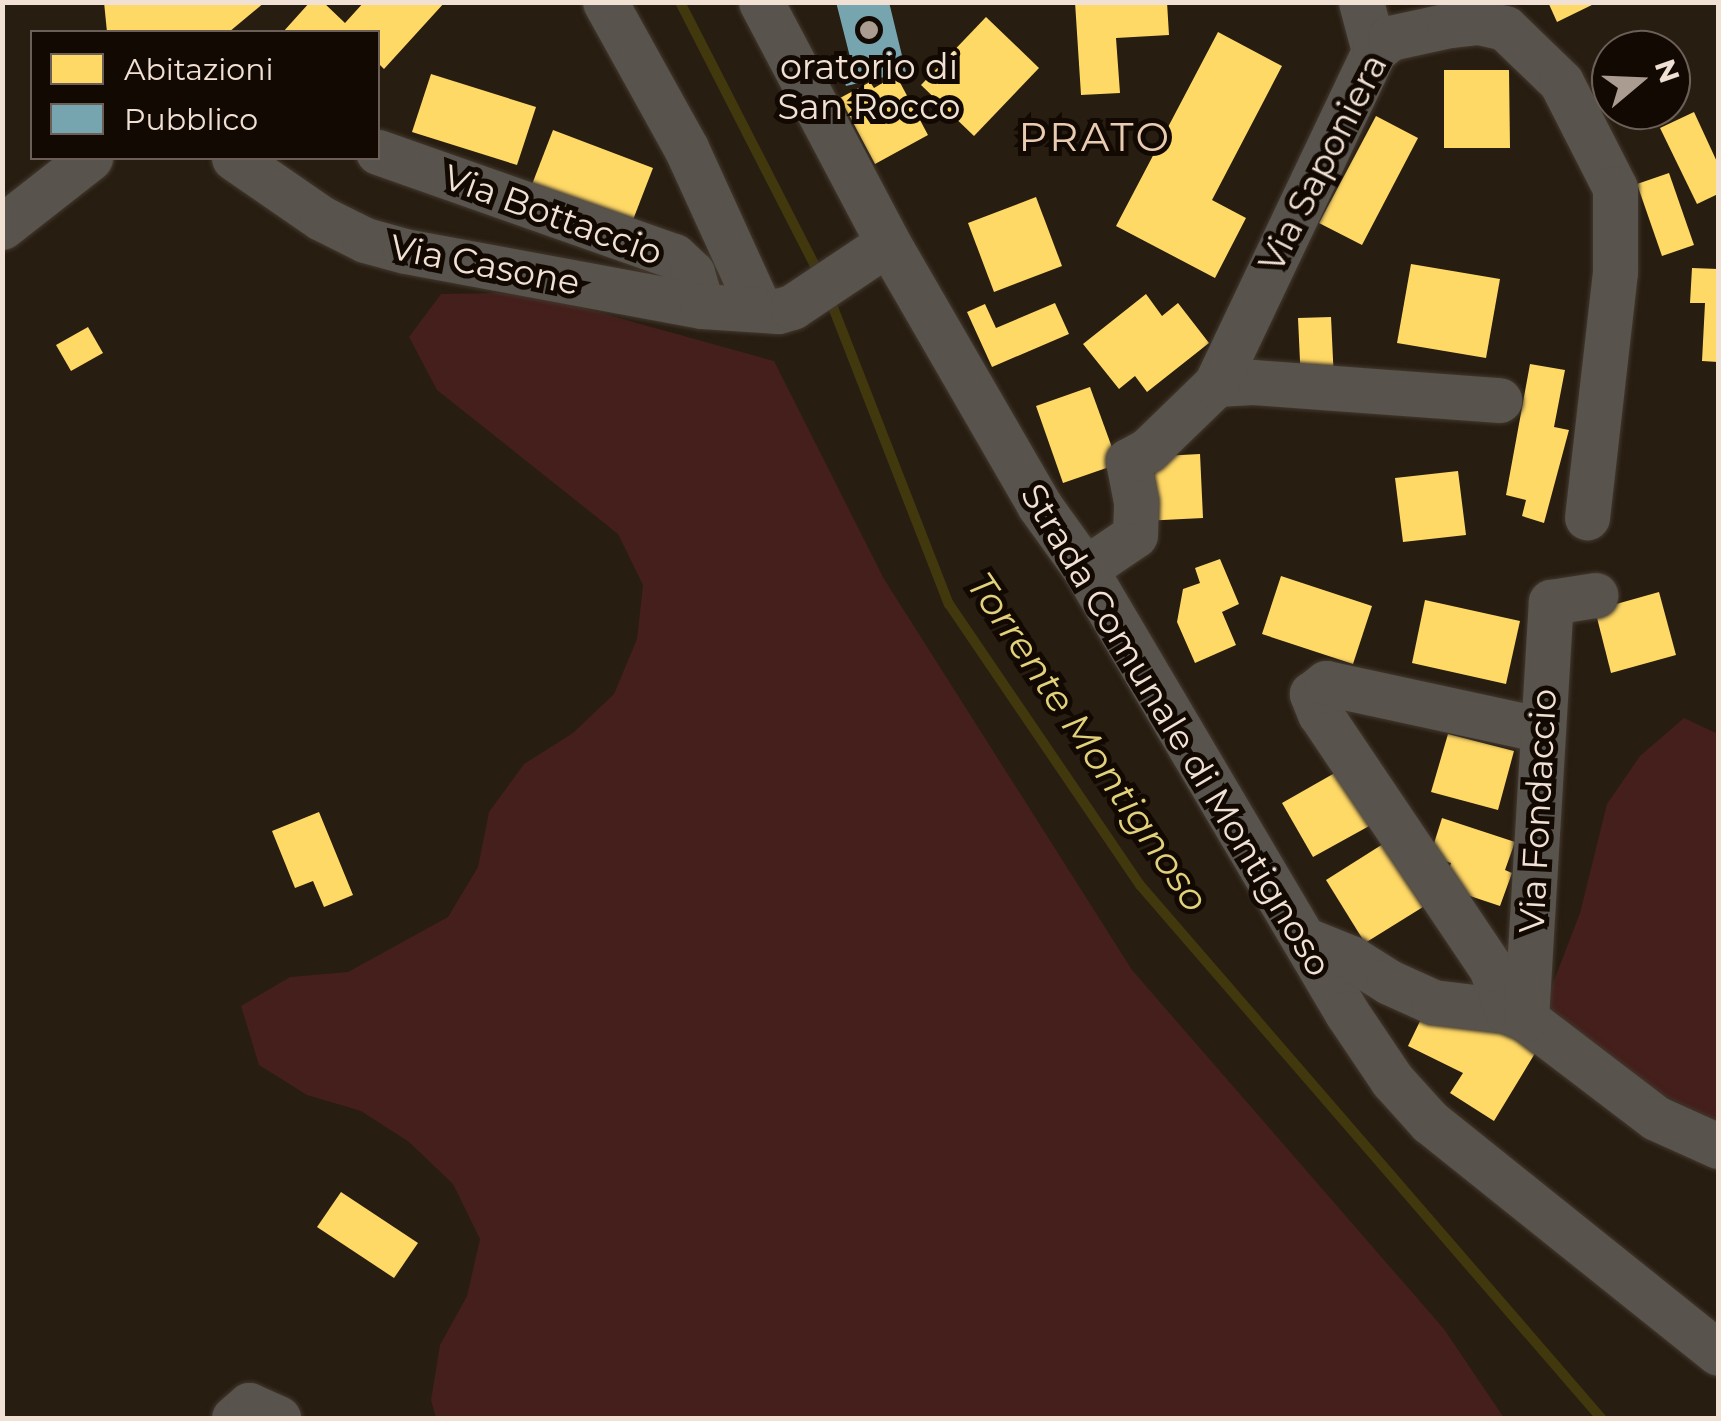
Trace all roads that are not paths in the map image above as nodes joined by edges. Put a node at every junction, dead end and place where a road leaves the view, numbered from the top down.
1 (605, 2) edge
2 (761, 2) edge
3 (1361, 2) edge
4 (1374, 50) junction
5 (380, 153) edge
6 (87, 160) edge
7 (237, 160) edge
8 (2, 227) edge
9 (876, 252) junction
10 (702, 306) junction
11 (776, 308) junction
12 (1216, 384) junction
13 (1499, 400) dead end
14 (1587, 517) dead end
15 (1085, 569) junction
16 (1595, 595) dead end
17 (1543, 730) junction
18 (1306, 940) junction
19 (1516, 1015) junction
20 (1718, 1146) edge
21 (1718, 1352) edge
22 (234, 1418) edge
23 (278, 1418) edge

1 - 11 street
2 - 9 street, Strada Comunale di Montignoso
3 - 4 street
4 - 12 street, Via Saponiera
4 - 14 street, Via Saponiera
5 - 10 street, Via Bottaccio
6 - 8 street
7 - 10 street, Via Casone
9 - 11 street
9 - 15 street, Strada Comunale di Montignoso
10 - 11 street, Via Casone
12 - 13 street
12 - 15 street, Via Saponiera
15 - 18 street, Strada Comunale di Montignoso
16 - 17 street, Via Fondaccio
17 - 19 street, Via Fondaccio
17 - 19 street
18 - 19 street
18 - 21 street, Strada Comunale di Montignoso
19 - 20 street
22 - 23 street

